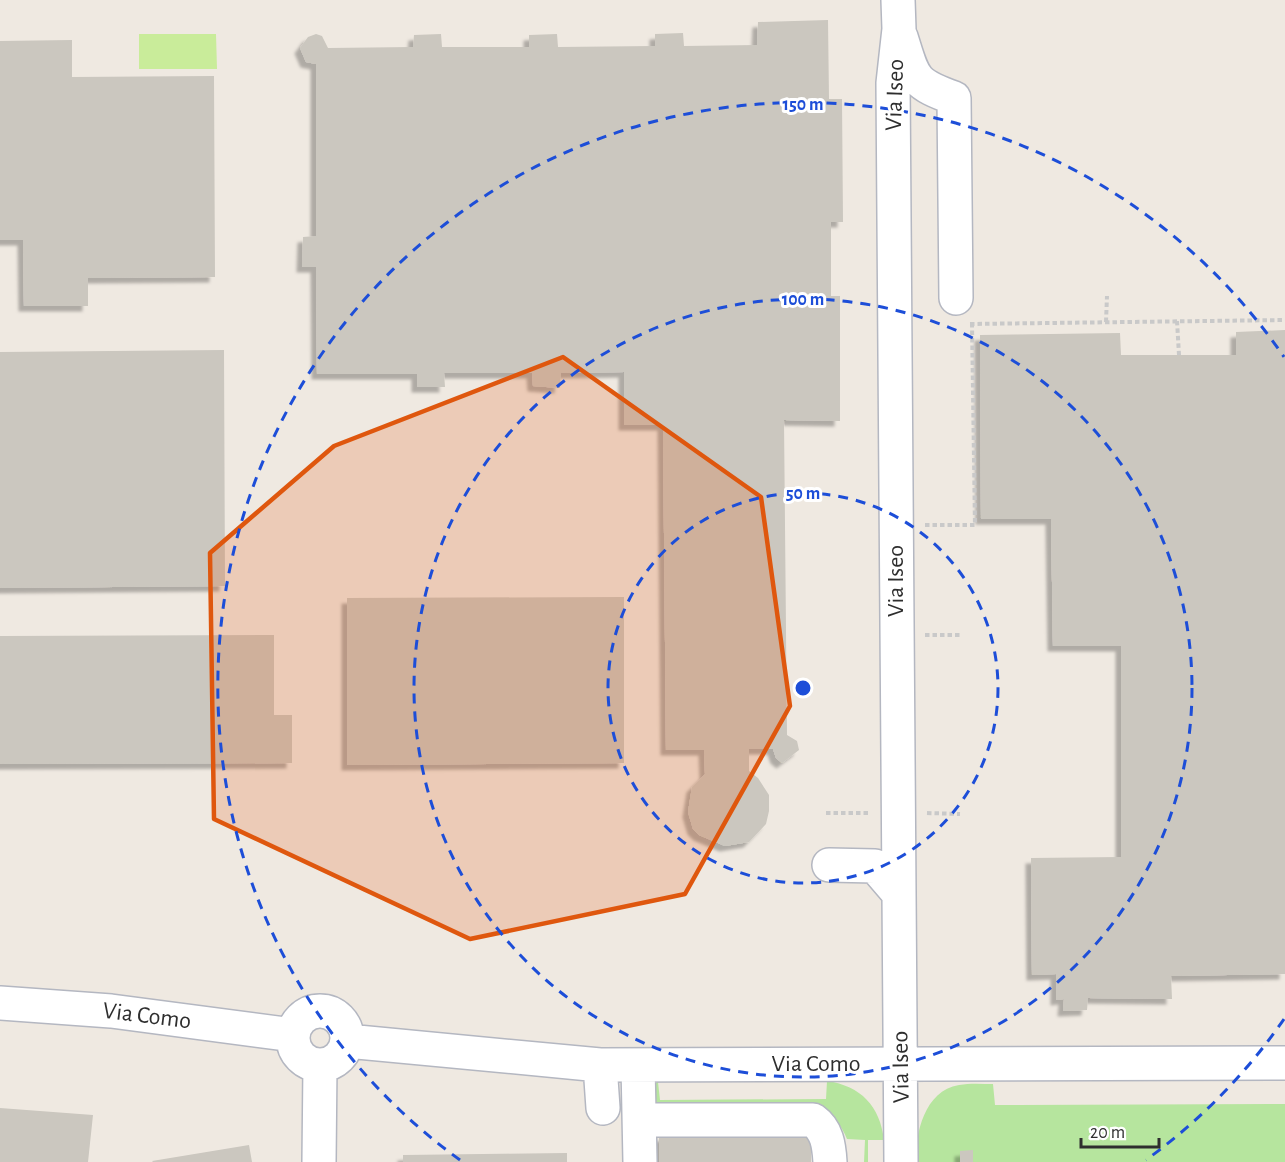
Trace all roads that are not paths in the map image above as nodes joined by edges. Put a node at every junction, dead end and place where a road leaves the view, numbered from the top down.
1 (899, 15) edge
2 (964, 315) road end
3 (829, 865) dead end
4 (899, 894) junction
5 (0, 1003) edge
6 (293, 1035) junction
7 (347, 1041) junction
8 (1285, 1063) edge
9 (901, 1064) junction
10 (320, 1065) junction
11 (600, 1065) junction
12 (639, 1065) junction
13 (603, 1108) dead end
14 (641, 1120) junction
15 (319, 1162) edge
16 (640, 1162) edge
17 (830, 1162) edge
18 (901, 1162) edge

1 - 2 street
1 - 4 street, Via Iseo
3 - 4 street
4 - 9 street, Via Iseo
5 - 6 street, Via Como
6 - 7 street
6 - 10 street
7 - 10 street
7 - 11 street, Via Como
8 - 9 street, Via Como
9 - 12 street, Via Como
9 - 18 street, Via Iseo
10 - 15 street
11 - 12 street, Via Como
11 - 13 street
12 - 14 street
14 - 16 street
14 - 17 street

